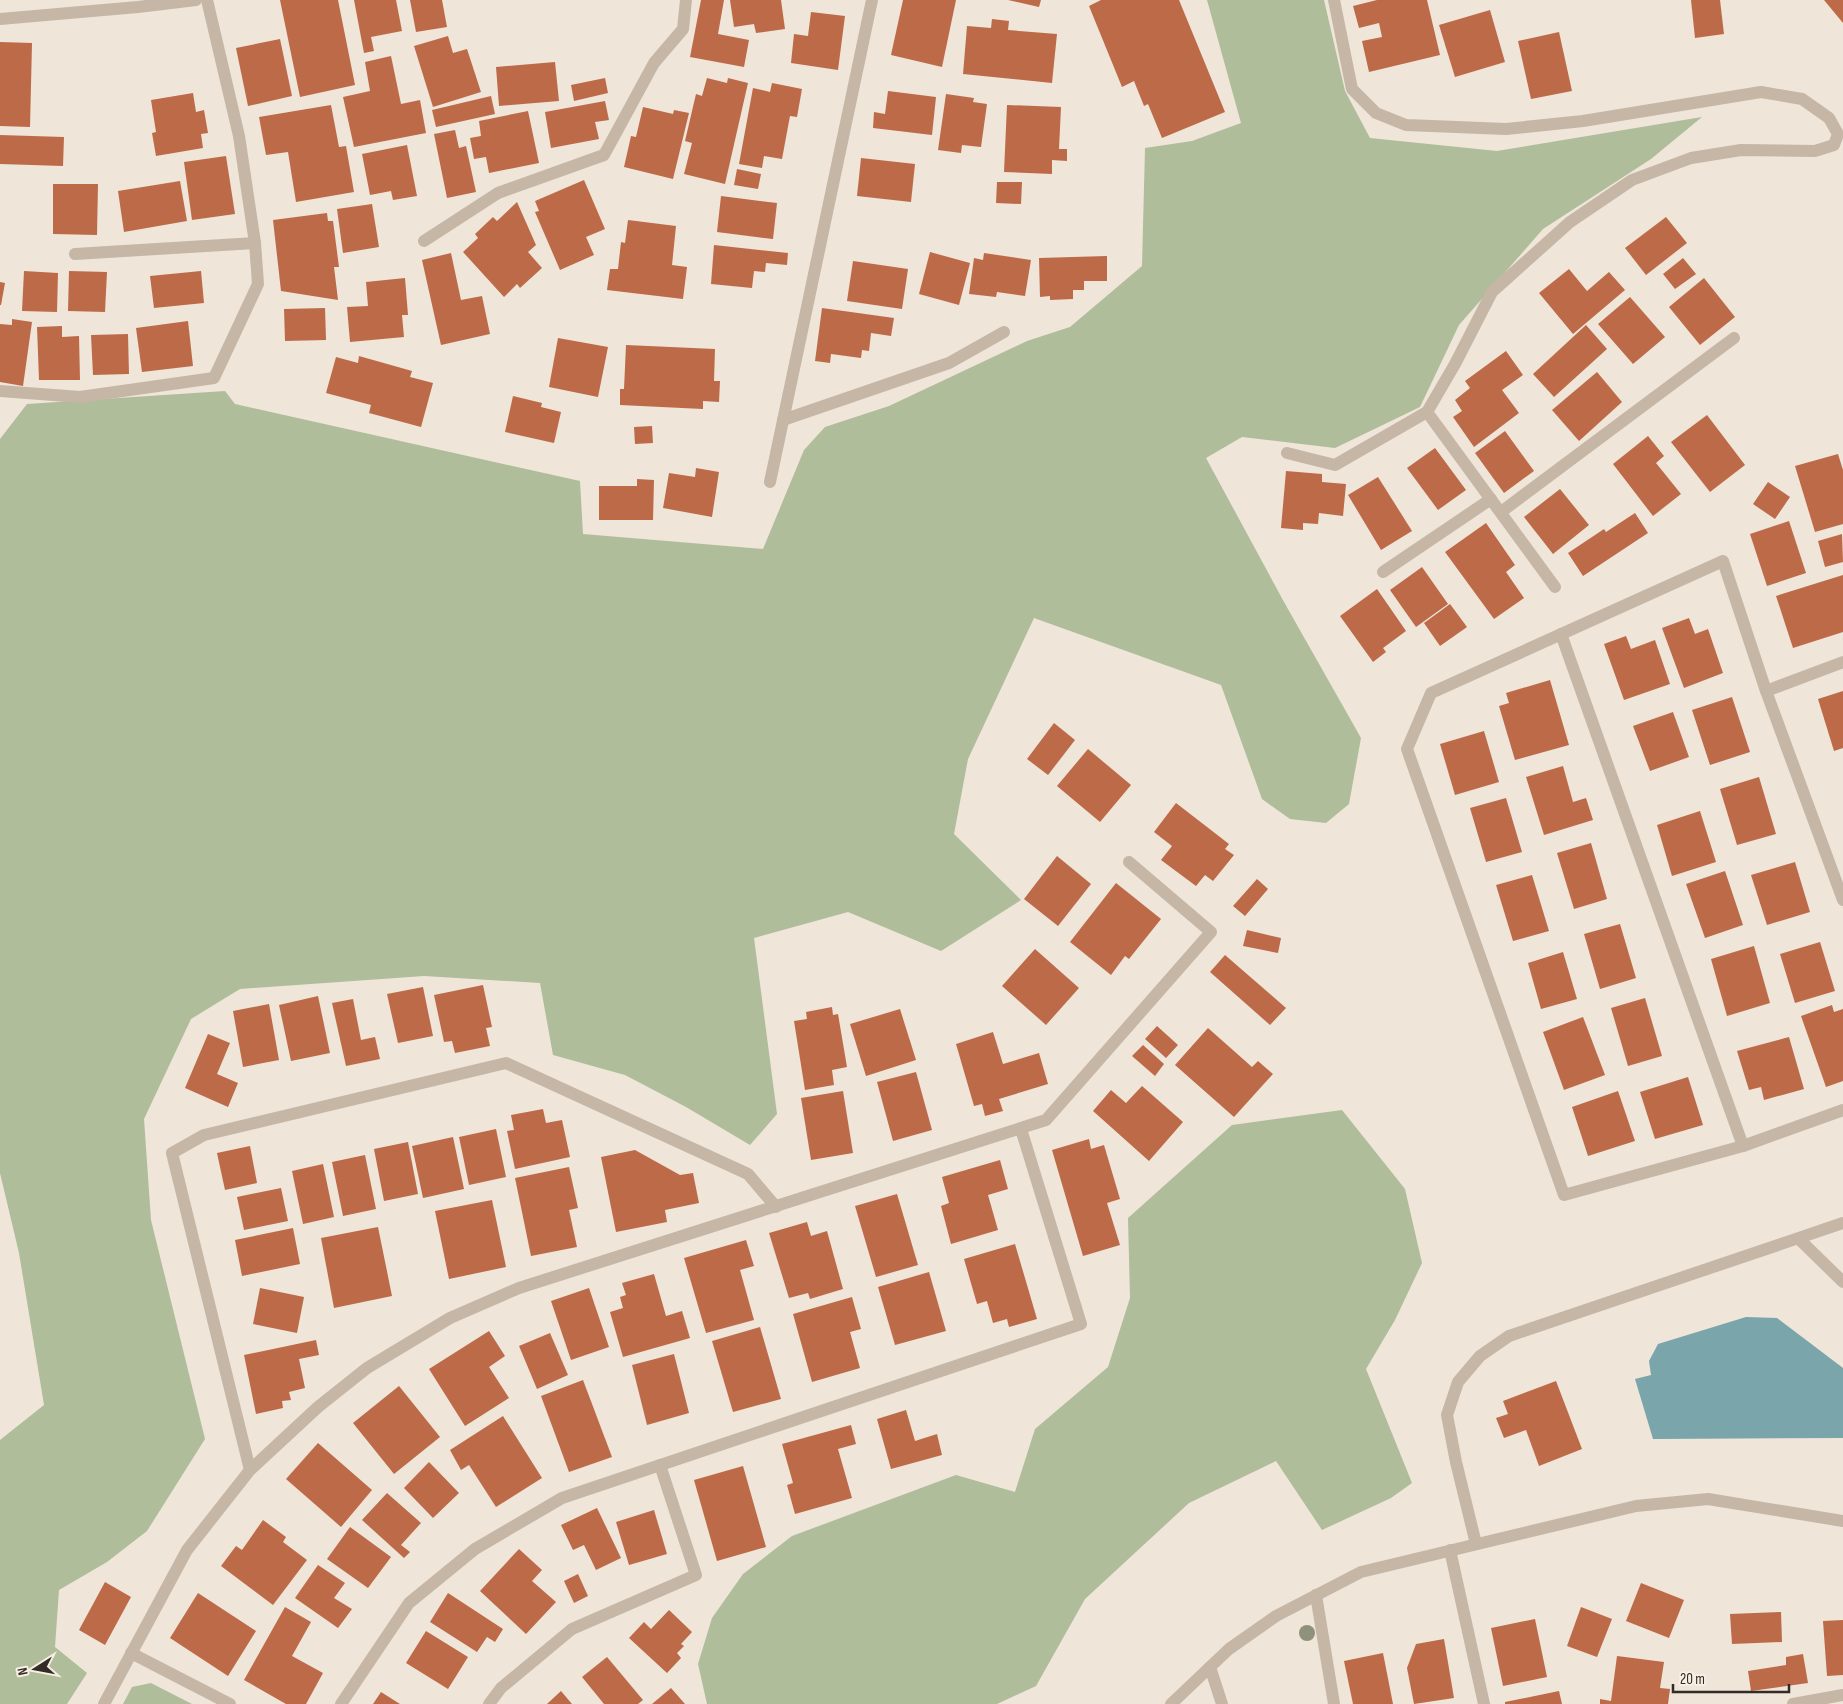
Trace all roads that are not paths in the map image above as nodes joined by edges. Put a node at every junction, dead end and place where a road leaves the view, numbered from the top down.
1 (196, 0) edge
2 (207, 0) edge
3 (686, 0) edge
4 (872, 0) edge
5 (1334, 0) edge
6 (138, 4) edge
7 (0, 19) edge
8 (424, 241) dead end
9 (254, 243) junction
10 (75, 254) dead end
11 (1004, 332) dead end
12 (1734, 338) dead end
13 (0, 392) edge
14 (1427, 412) junction
15 (783, 420) junction
16 (1286, 453) dead end
17 (770, 482) dead end
18 (1491, 499) junction
19 (1501, 512) junction
20 (1383, 572) dead end
21 (1555, 586) dead end
22 (1561, 634) junction
23 (1843, 662) edge
24 (1766, 691) junction
25 (1129, 862) dead end
26 (1843, 900) edge
27 (1843, 1110) edge
28 (1021, 1129) junction
29 (1742, 1146) junction
30 (776, 1207) junction
31 (1843, 1223) edge
32 (1799, 1239) junction
33 (1843, 1282) edge
34 (660, 1465) junction
35 (250, 1470) junction
36 (1843, 1521) edge
37 (1476, 1544) junction
38 (1450, 1550) junction
39 (1316, 1595) junction
40 (130, 1653) junction
41 (1210, 1667) junction
42 (1843, 1695) edge
43 (104, 1704) edge
44 (230, 1704) edge
45 (341, 1704) edge
46 (489, 1704) edge
47 (1171, 1704) edge
48 (1222, 1704) edge
49 (1334, 1704) edge
50 (1484, 1704) edge
51 (1793, 1704) edge

1 - 6 street
2 - 9 street
3 - 8 street
4 - 15 street
5 - 14 street
6 - 7 street
9 - 10 street
9 - 13 street
11 - 15 street
12 - 19 street
14 - 16 street
14 - 18 street
15 - 17 street
18 - 19 street
18 - 20 street
19 - 21 street
22 - 24 street
22 - 29 street
22 - 29 street
23 - 24 street
24 - 26 street
25 - 28 street
27 - 29 street
28 - 30 street
28 - 34 street
30 - 35 street
30 - 35 street
31 - 32 street
32 - 33 street
32 - 37 street
34 - 45 street
34 - 46 street
35 - 40 street
36 - 37 street
37 - 38 street
38 - 39 street
38 - 50 street
39 - 41 street
39 - 49 street
40 - 43 street
40 - 44 street
41 - 47 street
41 - 48 street
42 - 51 street

